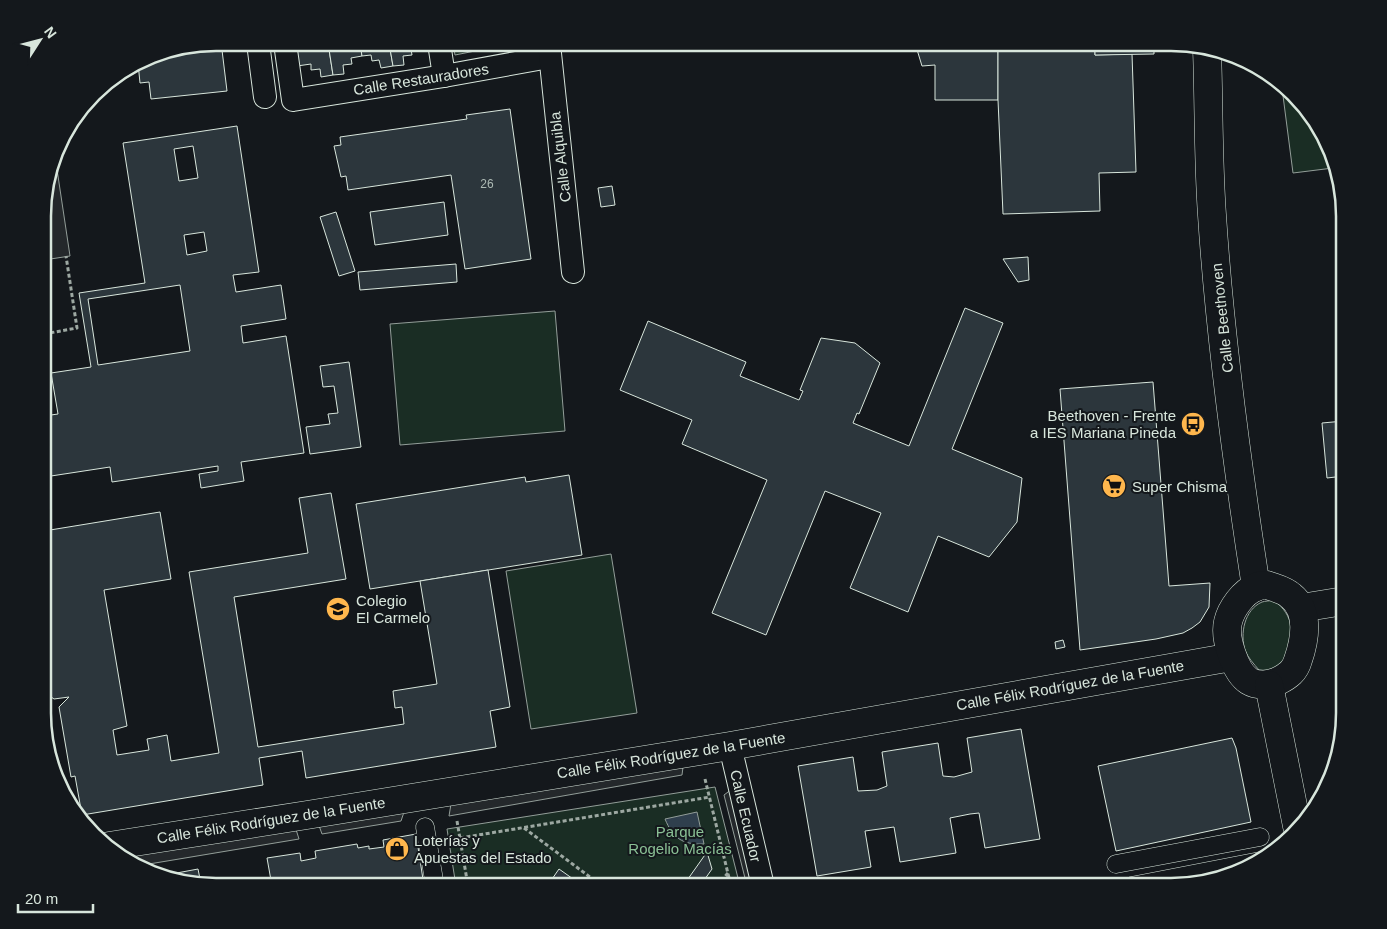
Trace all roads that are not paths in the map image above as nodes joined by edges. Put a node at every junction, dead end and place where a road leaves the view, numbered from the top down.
1 (259, 52) edge
2 (286, 52) edge
3 (440, 52) edge
4 (542, 52) edge
5 (549, 52) edge
6 (1207, 55) edge
7 (444, 76) junction
8 (266, 97) dead end
9 (574, 272) dead end
10 (1256, 587) junction
11 (1335, 602) edge
12 (1300, 608) junction
13 (1232, 657) junction
14 (1269, 685) junction
15 (730, 746) junction
16 (1296, 820) edge
17 (425, 827) dead end
18 (1260, 837) dead end
19 (117, 845) edge
20 (1116, 864) dead end
21 (1227, 867) edge
22 (761, 877) edge
23 (1177, 877) edge
24 (434, 878) edge

1 - 8 street
2 - 7 street, Calle Restauradores
3 - 7 street
4 - 7 street, Calle Restauradores
5 - 9 street, Calle Alquibla
6 - 10 street, Calle Beethoven
10 - 12 street
10 - 13 street
11 - 12 street
12 - 14 street
13 - 14 street
13 - 15 street, Calle Félix Rodríguez de la Fuente
14 - 16 street
15 - 19 street, Calle Félix Rodríguez de la Fuente
15 - 22 street, Calle Ecuador
17 - 24 street
18 - 20 street
21 - 23 street

